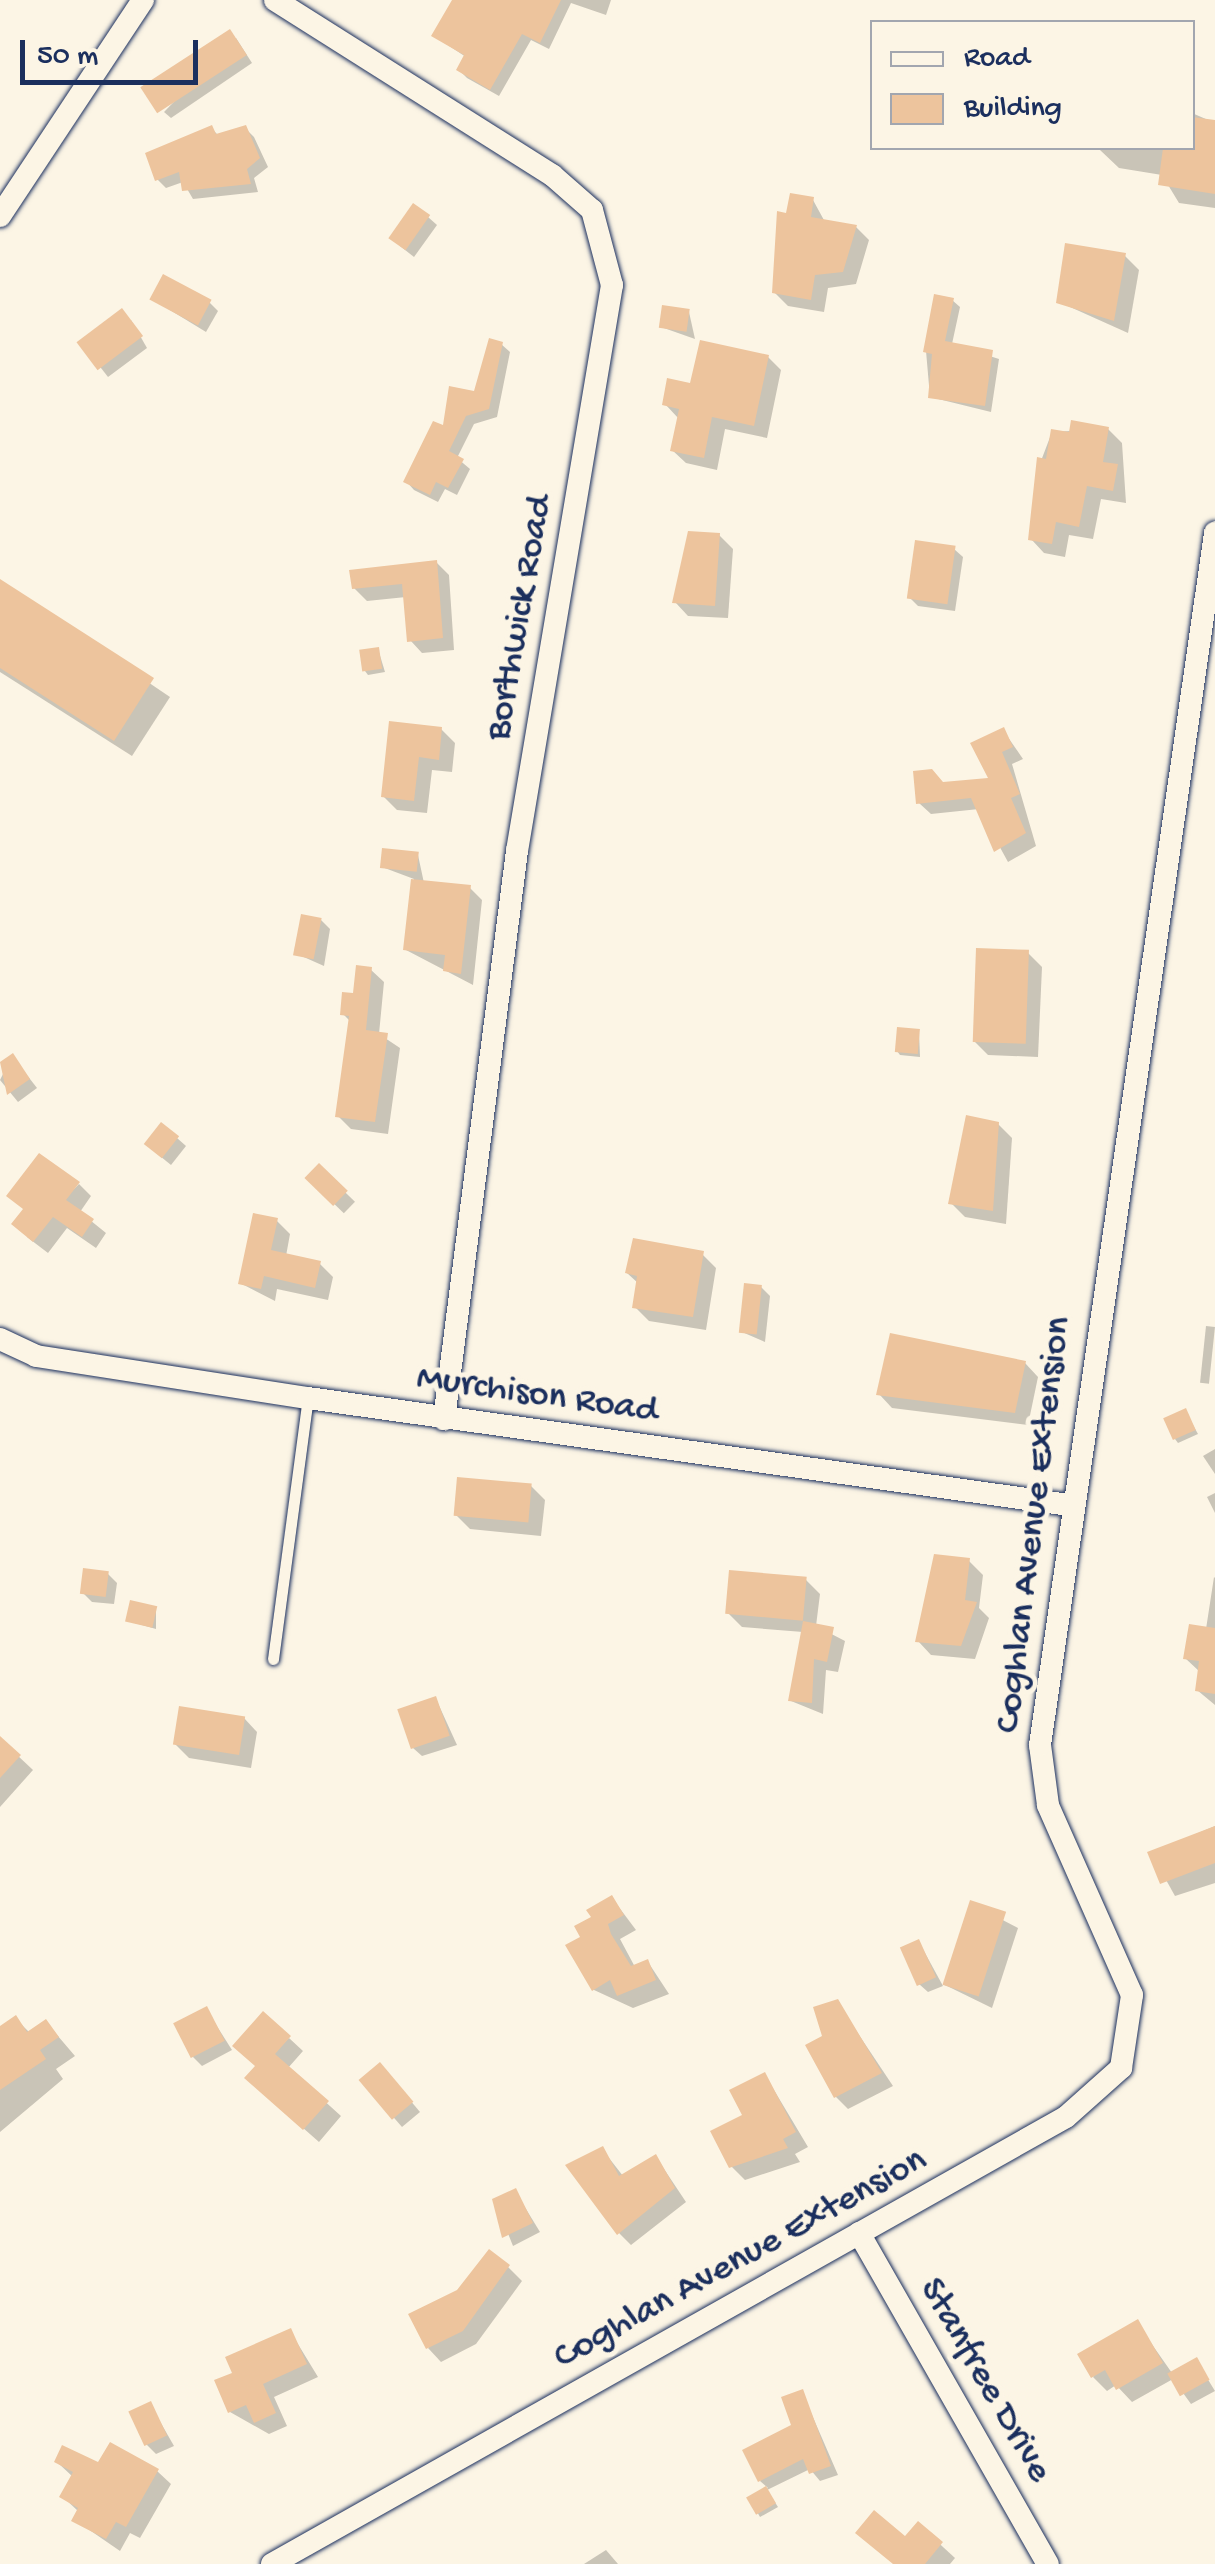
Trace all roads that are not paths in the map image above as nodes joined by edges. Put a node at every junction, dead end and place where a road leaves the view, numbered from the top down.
1 (144, 0) edge
2 (275, 0) edge
3 (0, 216) edge
4 (1215, 533) edge
5 (0, 1339) edge
6 (308, 1398) junction
7 (444, 1418) junction
8 (1069, 1504) junction
9 (273, 1659) dead end
10 (860, 2233) junction
11 (272, 2564) edge
12 (1048, 2564) edge

1 - 3 street
2 - 7 street, Borthwick Road
4 - 8 street, Coghlan Avenue Extension
5 - 6 street, Murchison Road
6 - 7 street, Murchison Road
6 - 9 lane
7 - 8 street, Murchison Road
8 - 10 street, Coghlan Avenue Extension
10 - 11 street, Coghlan Avenue Extension
10 - 12 street, Stanfree Drive

